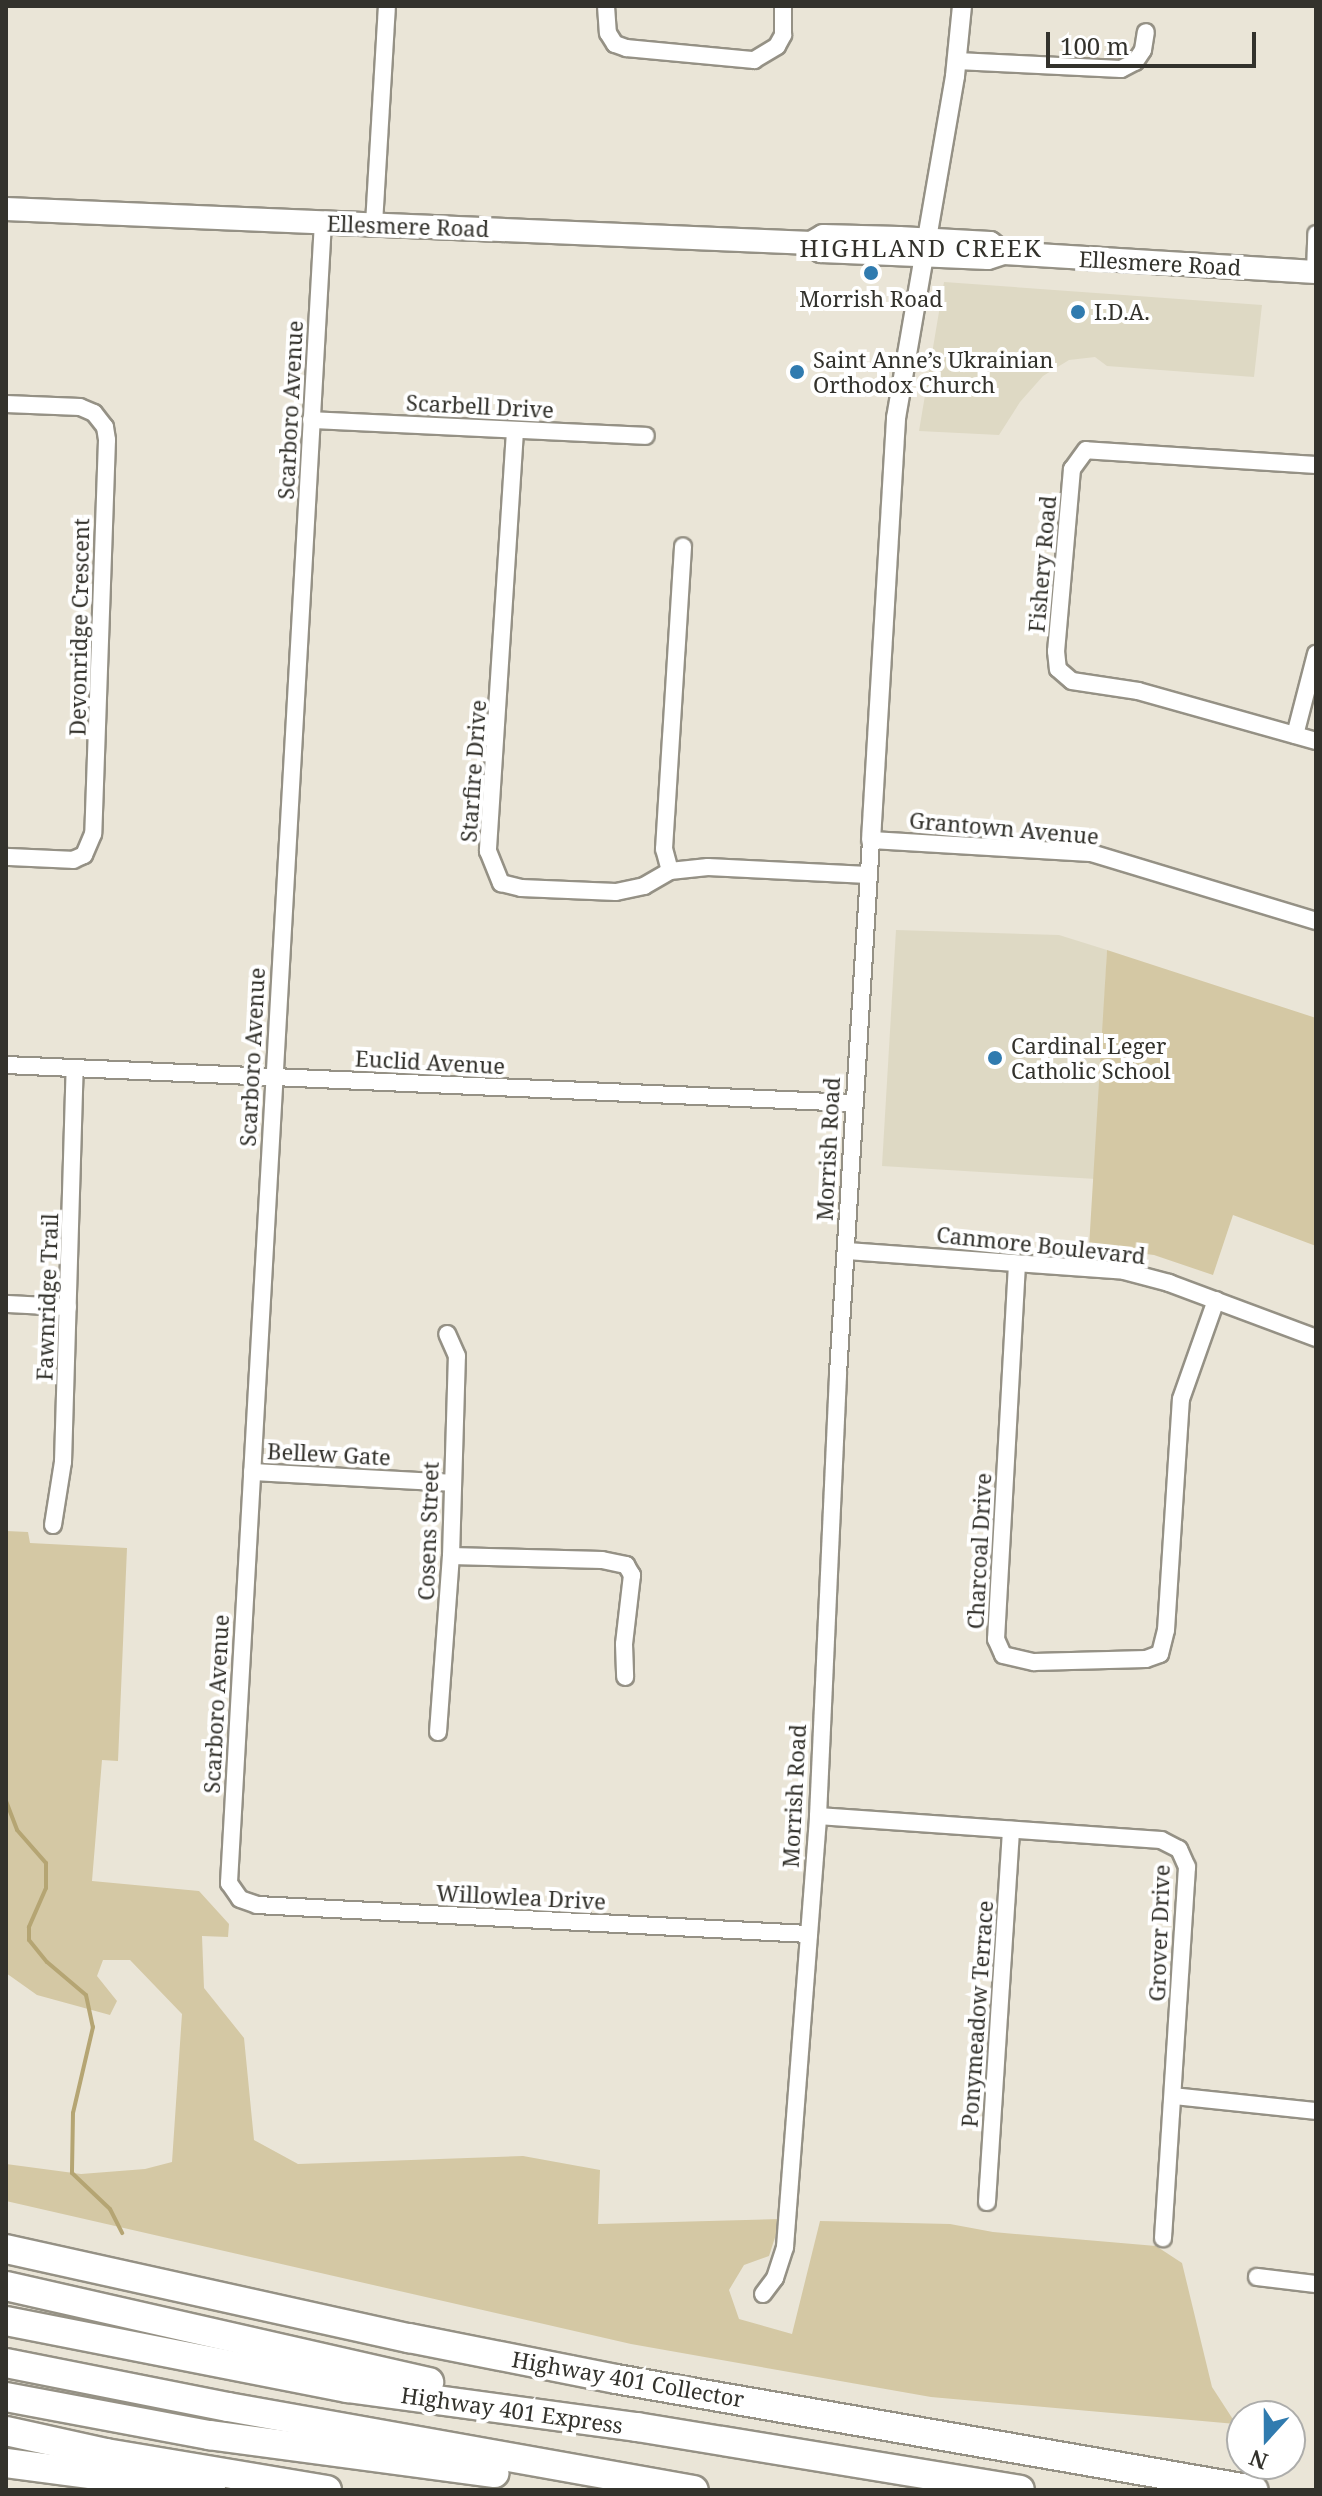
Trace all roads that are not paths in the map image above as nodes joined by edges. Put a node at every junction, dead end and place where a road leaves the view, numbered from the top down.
1 (387, 6) edge
2 (606, 6) edge
3 (783, 6) edge
4 (962, 6) edge
5 (1146, 32) dead end
6 (957, 61) junction
7 (6, 209) edge
8 (323, 222) junction
9 (374, 224) junction
10 (1316, 234) edge
11 (925, 248) junction
12 (1316, 272) edge
13 (6, 404) edge
14 (311, 420) junction
15 (515, 431) junction
16 (646, 436) dead end
17 (1316, 465) edge
18 (683, 547) dead end
19 (1316, 654) edge
20 (1295, 735) junction
21 (1316, 741) edge
22 (871, 840) junction
23 (6, 857) edge
24 (670, 871) junction
25 (868, 875) junction
26 (1316, 921) edge
27 (6, 1065) edge
28 (75, 1069) junction
29 (273, 1077) junction
30 (853, 1103) junction
31 (847, 1251) junction
32 (1017, 1264) junction
33 (1216, 1300) junction
34 (6, 1304) edge
35 (68, 1307) junction
36 (447, 1334) dead end
37 (1316, 1338) edge
38 (252, 1472) junction
39 (452, 1483) junction
40 (53, 1525) dead end
41 (451, 1556) junction
42 (625, 1677) dead end
43 (438, 1732) dead end
44 (818, 1816) junction
45 (1011, 1830) junction
46 (234, 1893) joint
47 (809, 1934) junction
48 (1173, 2096) junction
49 (1316, 2111) edge
50 (987, 2202) dead end
51 (1163, 2238) dead end
52 (6, 2249) edge
53 (1257, 2277) dead end
54 (1316, 2284) edge
55 (6, 2286) edge
56 (763, 2294) dead end
57 (6, 2321) edge
58 (6, 2363) edge
59 (6, 2397) edge
60 (637, 2427) junction
61 (6, 2431) edge
62 (6, 2463) edge
63 (631, 2479) junction
64 (211, 2490) edge
65 (327, 2490) edge
66 (694, 2490) edge
67 (1020, 2490) edge
68 (1253, 2490) edge

1 - 9 street
2 - 3 street
4 - 6 street, Morrish Road
5 - 6 street
6 - 11 street, Morrish Road
7 - 8 main road, Ellesmere Road
8 - 9 main road, Ellesmere Road
8 - 14 street, Scarboro Avenue
9 - 11 main road, Ellesmere Road
10 - 12 street
11 - 12 main road, Ellesmere Road
11 - 22 street, Morrish Road
13 - 23 street, Devonridge Crescent
14 - 15 street, Scarbell Drive
14 - 29 street, Scarboro Avenue
15 - 16 street, Scarbell Drive
15 - 24 street, Starfire Drive
17 - 20 street, Fishery Road
18 - 24 street
19 - 20 street
20 - 21 street, Fishery Road
22 - 25 street, Morrish Road
22 - 26 street, Grantown Avenue
24 - 25 street, Starfire Drive
25 - 30 street, Morrish Road
27 - 28 street, Euclid Avenue
28 - 29 street, Euclid Avenue
28 - 35 street, Fawnridge Trail
29 - 30 street, Euclid Avenue
29 - 38 street, Scarboro Avenue
30 - 31 street, Morrish Road
31 - 32 street, Canmore Boulevard
31 - 44 street, Morrish Road
32 - 33 street, Canmore Boulevard
32 - 33 street, Charcoal Drive
33 - 37 street, Canmore Boulevard
34 - 35 street
35 - 40 street, Fawnridge Trail
36 - 39 street, Cosens Street
38 - 39 street, Bellew Gate
38 - 46 street, Scarboro Avenue
39 - 41 street, Cosens Street
41 - 42 street
41 - 43 street, Cosens Street
44 - 45 street, Grover Drive
44 - 47 street, Morrish Road
45 - 48 street, Grover Drive
45 - 50 street, Ponymeadow Terrace
46 - 47 street, Willowlea Drive
47 - 56 street, Morrish Road
48 - 49 street
48 - 51 street
52 - 68 highway, Highway 401 Collector
53 - 54 street
55 - 60 highway
57 - 60 highway, Highway 401 Express
58 - 63 highway, Highway 401 Express
59 - 63 highway
60 - 67 highway, Highway 401 Express
61 - 65 highway
62 - 64 highway
63 - 66 highway, Highway 401 Express

